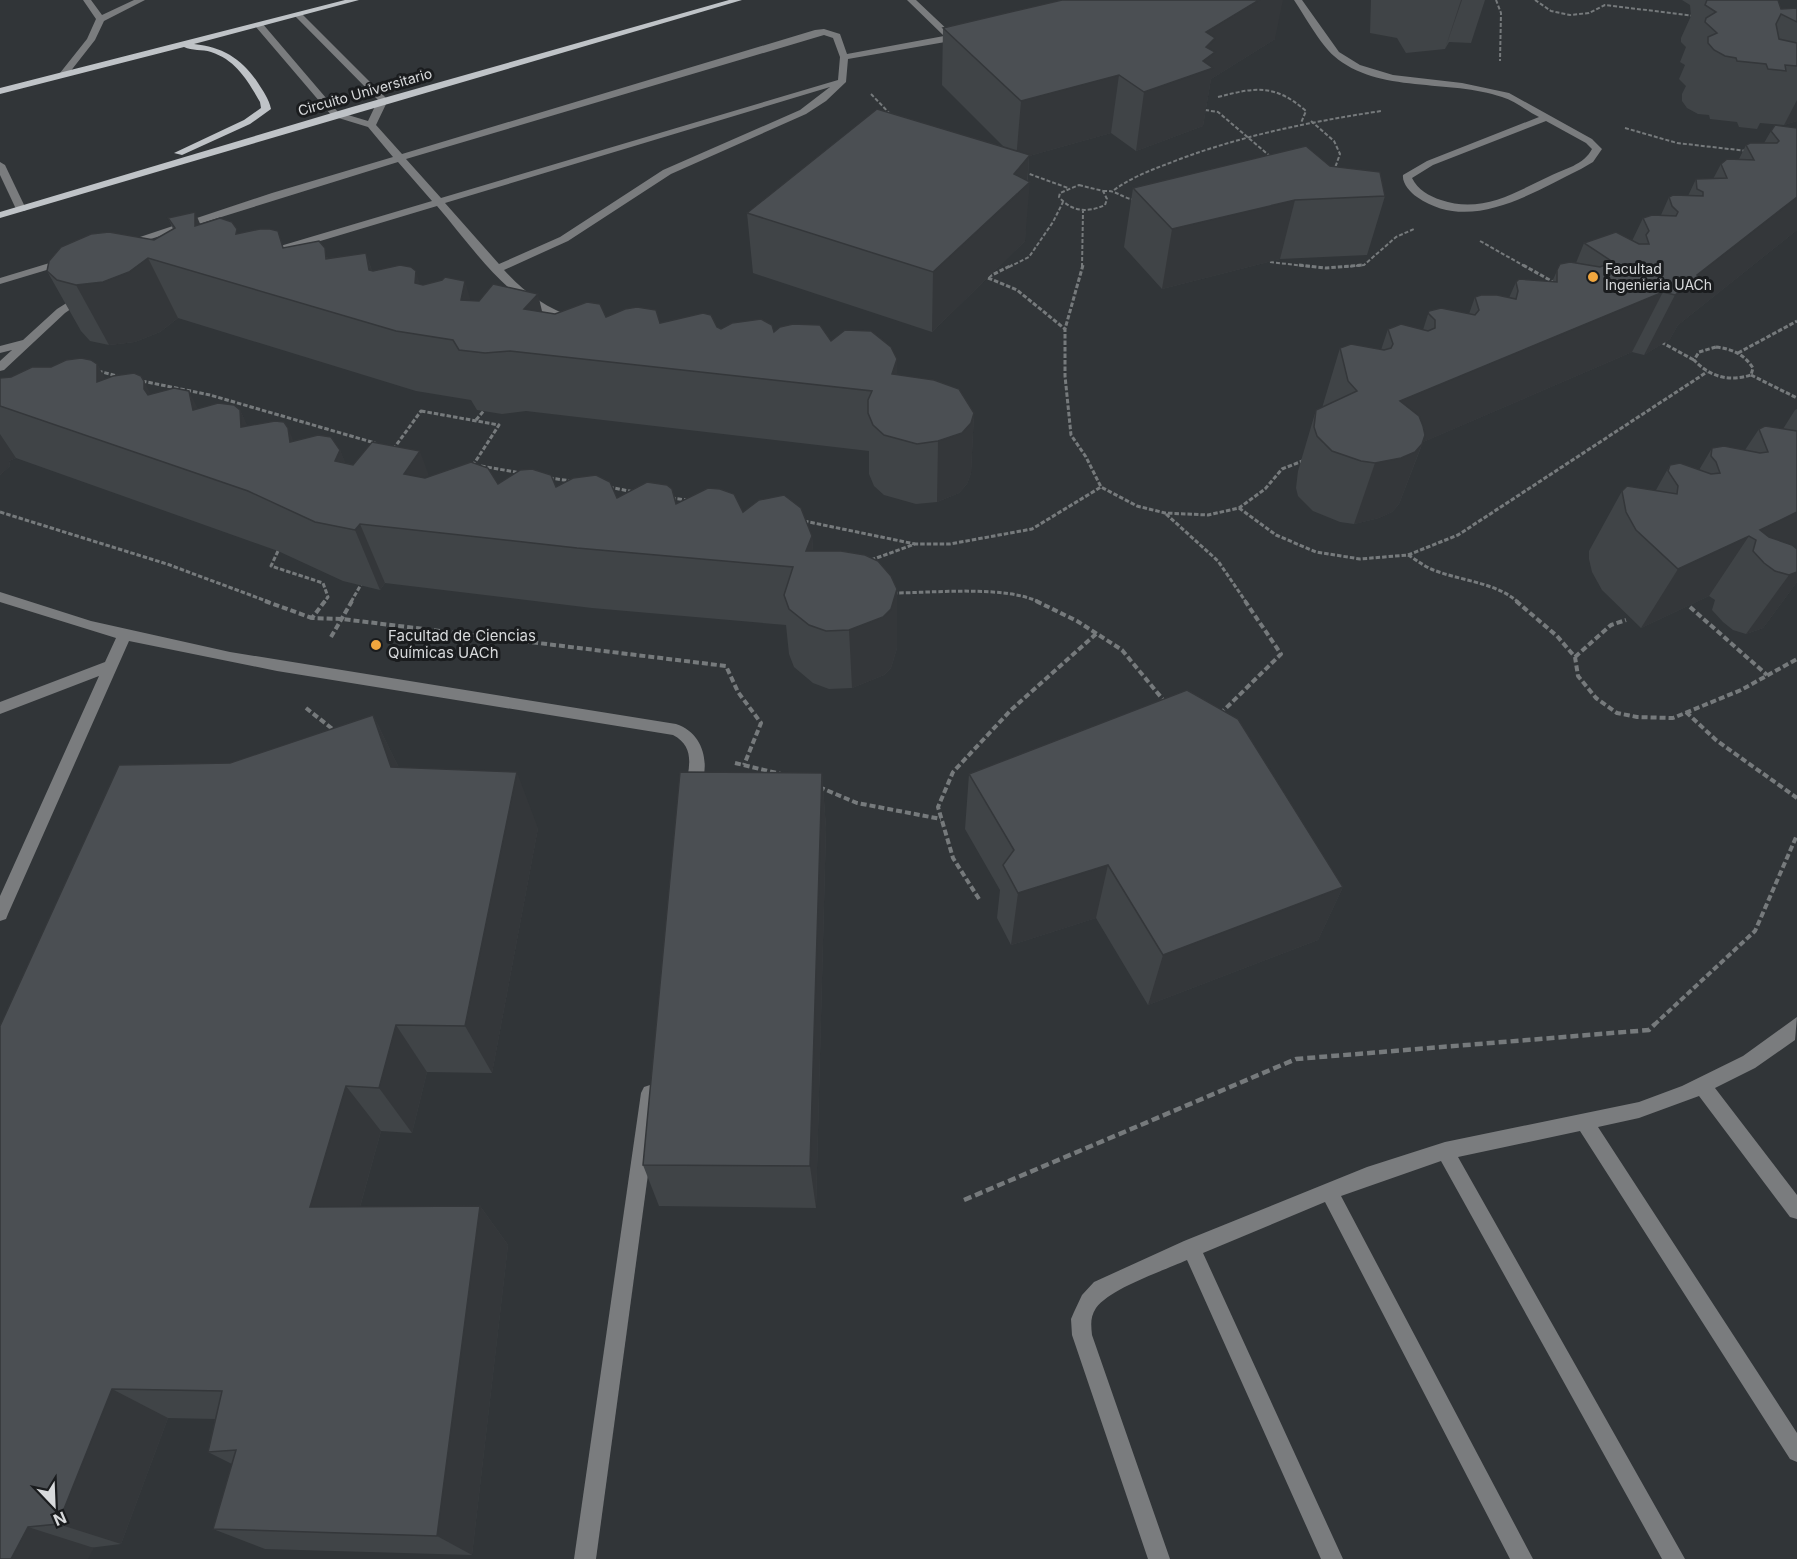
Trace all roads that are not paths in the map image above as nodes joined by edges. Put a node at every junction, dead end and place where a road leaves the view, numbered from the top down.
1 (87, 0) edge
2 (141, 0) edge
3 (355, 0) edge
4 (738, 0) edge
5 (914, 0) edge
6 (1298, 0) edge
7 (298, 15) junction
8 (100, 19) junction
9 (259, 25) junction
10 (973, 33) edge
11 (951, 38) junction
12 (176, 45) junction
13 (844, 57) junction
14 (63, 75) junction
15 (843, 80) junction
16 (0, 91) edge
17 (383, 100) junction
18 (335, 114) junction
19 (1545, 118) junction
20 (370, 124) junction
21 (399, 159) junction
22 (0, 165) edge
23 (153, 169) junction
24 (437, 202) junction
25 (21, 209) junction
26 (0, 215) edge
27 (208, 219) junction
28 (160, 244) edge
29 (110, 248) edge
30 (251, 255) edge
31 (77, 258) edge
32 (497, 269) junction
33 (0, 281) edge
34 (94, 287) edge
35 (580, 323) edge
36 (26, 342) junction
37 (0, 350) edge
38 (0, 367) edge
39 (0, 597) edge
40 (125, 634) junction
41 (110, 666) junction
42 (0, 708) edge
43 (691, 805) edge
44 (0, 914) edge
45 (1797, 1025) edge
46 (653, 1076) edge
47 (1702, 1085) junction
48 (1584, 1121) junction
49 (1445, 1151) junction
50 (1329, 1191) junction
51 (1797, 1210) edge
52 (1191, 1248) junction
53 (1797, 1452) edge
54 (585, 1559) edge
55 (1159, 1559) edge
56 (1332, 1559) edge
57 (1522, 1559) edge
58 (1674, 1559) edge

1 - 8 lane
2 - 8 lane
3 - 7 main road
4 - 17 main road, Circuito Universitario
5 - 11 lane
6 - 19 lane
7 - 9 main road
7 - 17 lane
8 - 14 lane
9 - 12 main road
9 - 18 lane
10 - 11 lane
11 - 13 lane
12 - 14 main road
12 - 23 main road
13 - 15 lane
13 - 21 lane
14 - 16 main road
15 - 24 lane
15 - 32 lane
17 - 18 main road, Circuito Universitario
17 - 20 lane
18 - 20 lane
18 - 23 main road, Circuito Universitario
19 - 19 lane
20 - 21 lane
21 - 24 lane
21 - 27 lane
22 - 25 lane
23 - 25 main road, Circuito Universitario
24 - 30 lane
24 - 32 lane
25 - 26 main road, Circuito Universitario
27 - 28 lane
27 - 29 lane
31 - 33 lane
32 - 35 lane
34 - 36 lane
36 - 37 lane
36 - 38 lane
39 - 40 lane
40 - 41 lane
40 - 43 lane
41 - 42 lane
41 - 44 lane
45 - 47 lane
46 - 54 lane
47 - 48 lane
47 - 51 lane
48 - 49 lane
48 - 53 lane
49 - 50 lane
49 - 58 lane
50 - 52 lane
50 - 57 lane
52 - 55 lane
52 - 56 lane

